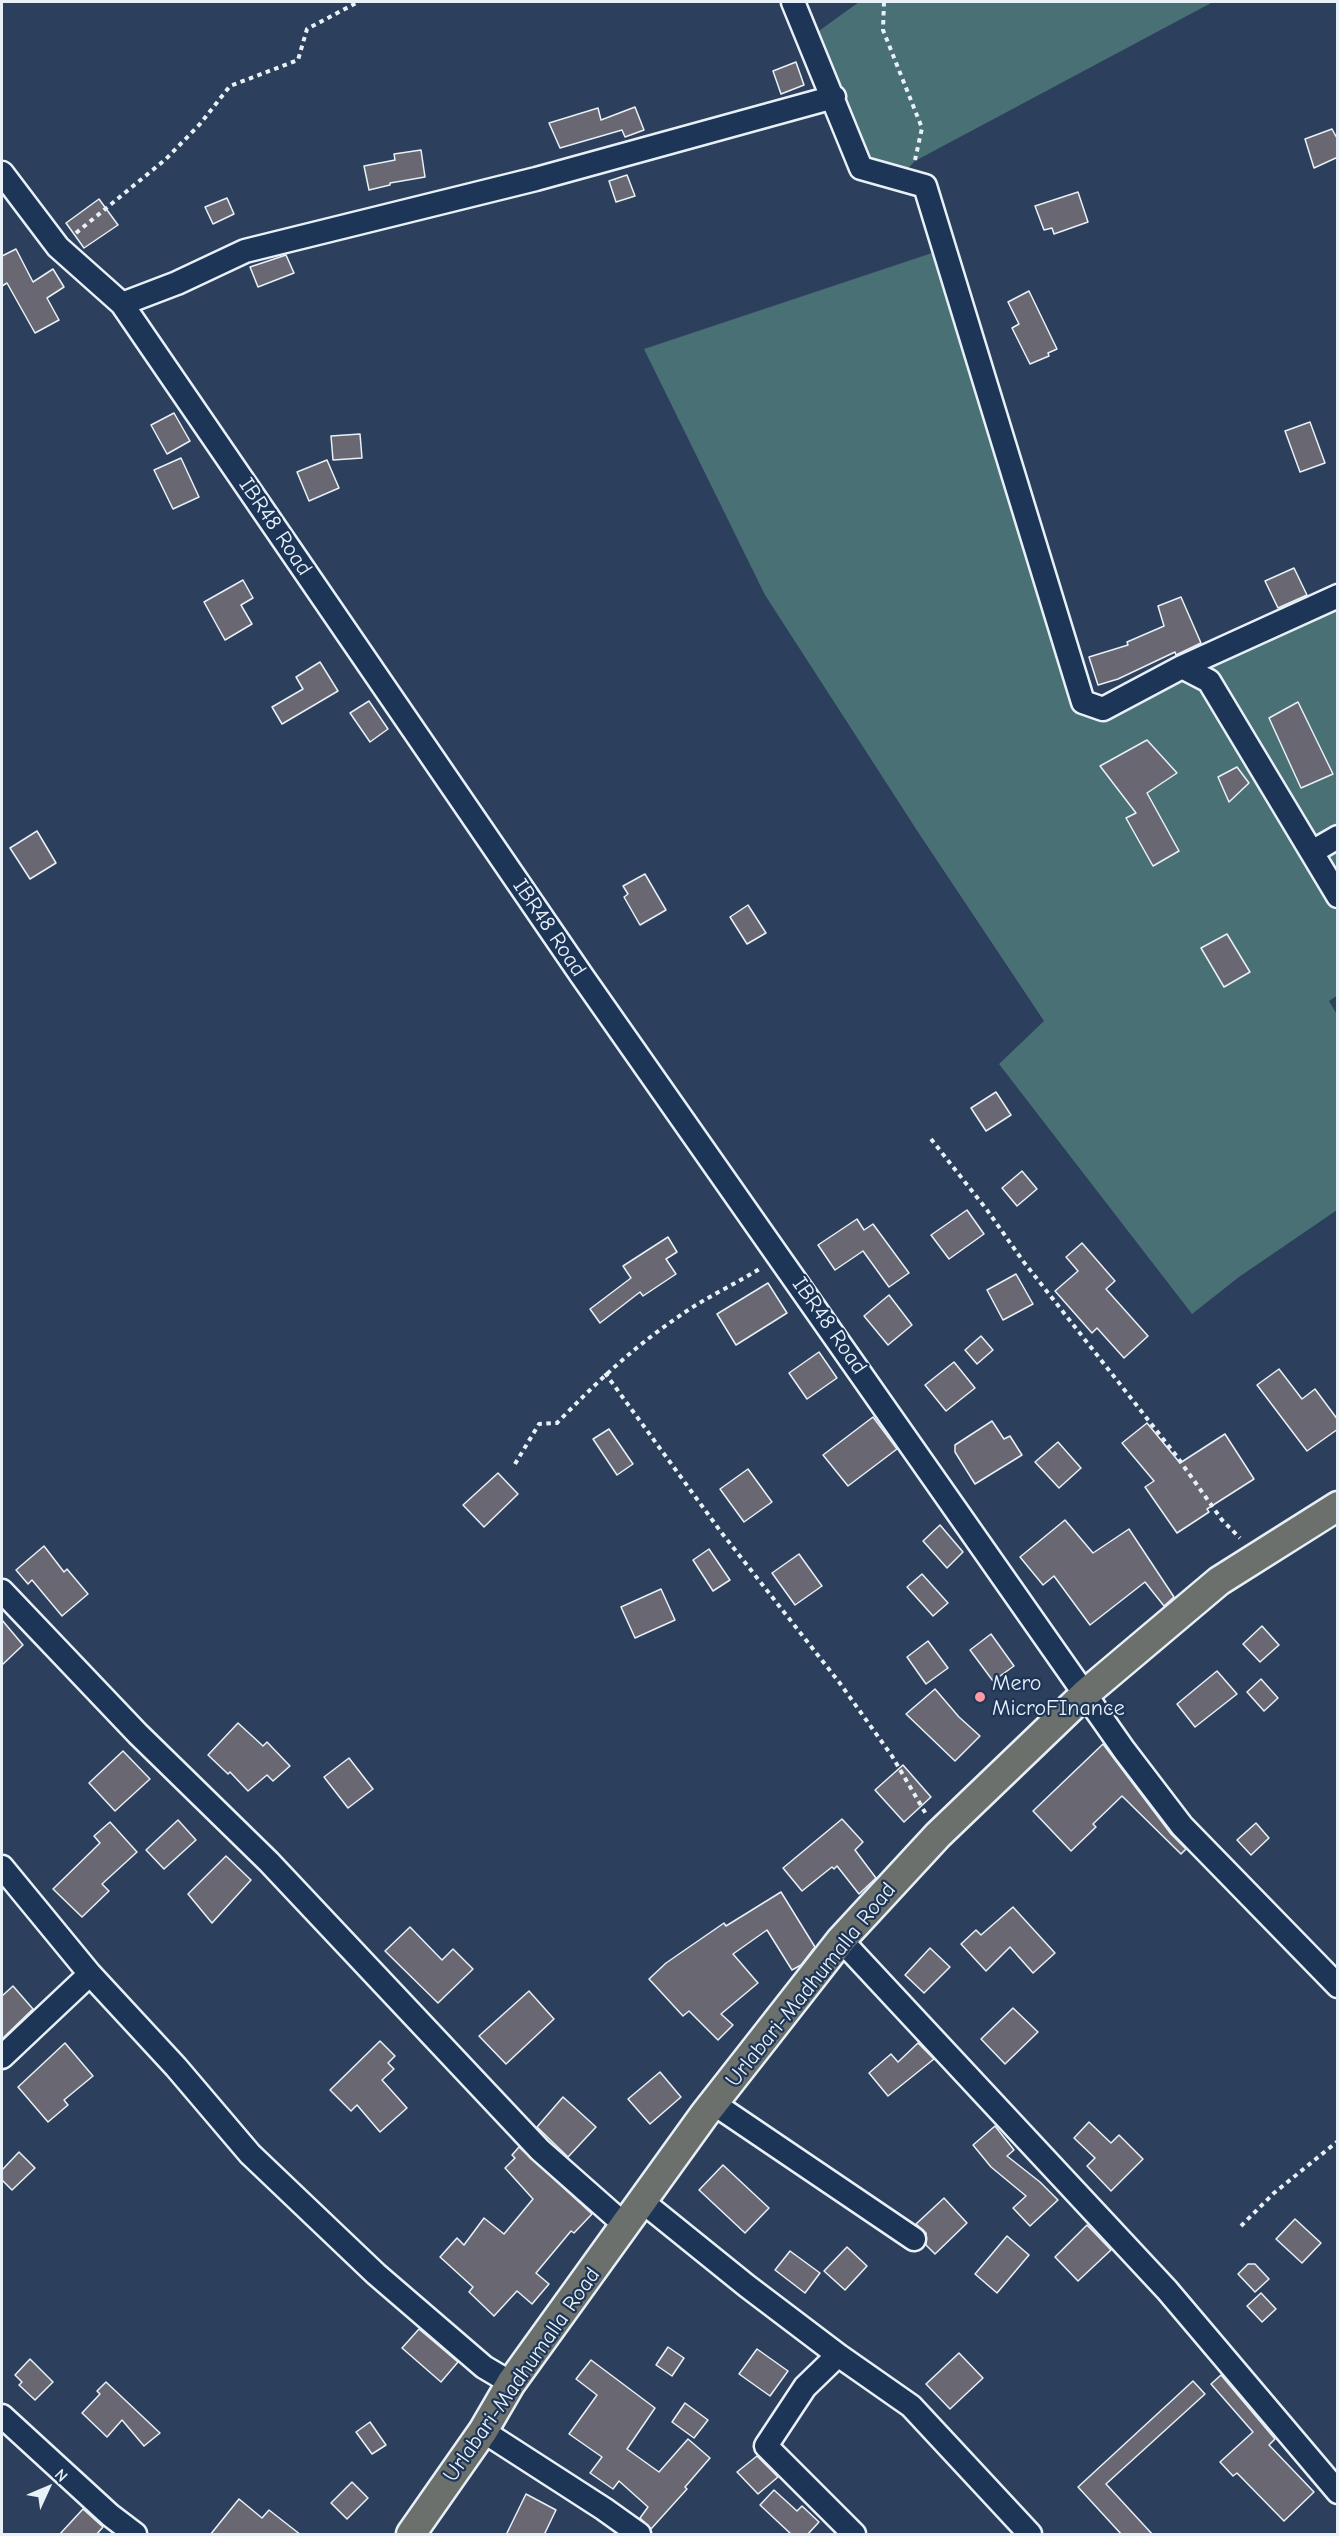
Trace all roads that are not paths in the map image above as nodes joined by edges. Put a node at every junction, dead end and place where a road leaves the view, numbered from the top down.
1 (793, 2) edge
2 (834, 97) junction
3 (2, 173) edge
4 (122, 304) junction
5 (1338, 596) edge
6 (1182, 667) junction
7 (1338, 837) edge
8 (1312, 852) junction
9 (1338, 896) edge
10 (1338, 1506) edge
11 (2, 1591) edge
12 (1085, 1694) junction
13 (2, 1867) edge
14 (841, 1940) junction
15 (90, 1974) junction
16 (1338, 1986) edge
17 (2, 2057) edge
18 (714, 2103) junction
19 (643, 2202) junction
20 (626, 2226) junction
21 (914, 2239) dead end
22 (838, 2355) junction
23 (511, 2383) junction
24 (2, 2416) edge
25 (483, 2431) junction
26 (1338, 2492) edge
27 (135, 2535) edge
28 (411, 2535) edge
29 (639, 2535) edge
30 (854, 2535) edge
31 (1030, 2535) edge

1 - 2 street
2 - 4 street
2 - 6 street
3 - 4 street, IBR48 Road
4 - 12 street, IBR48 Road
5 - 6 street
6 - 8 street
7 - 8 street
8 - 9 street
10 - 12 main road, Urlabari-Madhumalla Road
11 - 20 street
12 - 14 main road, Urlabari-Madhumalla Road
12 - 16 street, IBR48 Road
13 - 15 street
14 - 18 main road, Urlabari-Madhumalla Road
14 - 26 street
15 - 17 street
15 - 23 street
18 - 19 main road, Urlabari-Madhumalla Road
18 - 21 street
19 - 20 main road, Urlabari-Madhumalla Road
19 - 22 street
20 - 23 main road, Urlabari-Madhumalla Road
22 - 30 street
22 - 31 street
23 - 25 main road, Urlabari-Madhumalla Road
24 - 27 street
25 - 28 main road, Urlabari-Madhumalla Road
25 - 29 street

